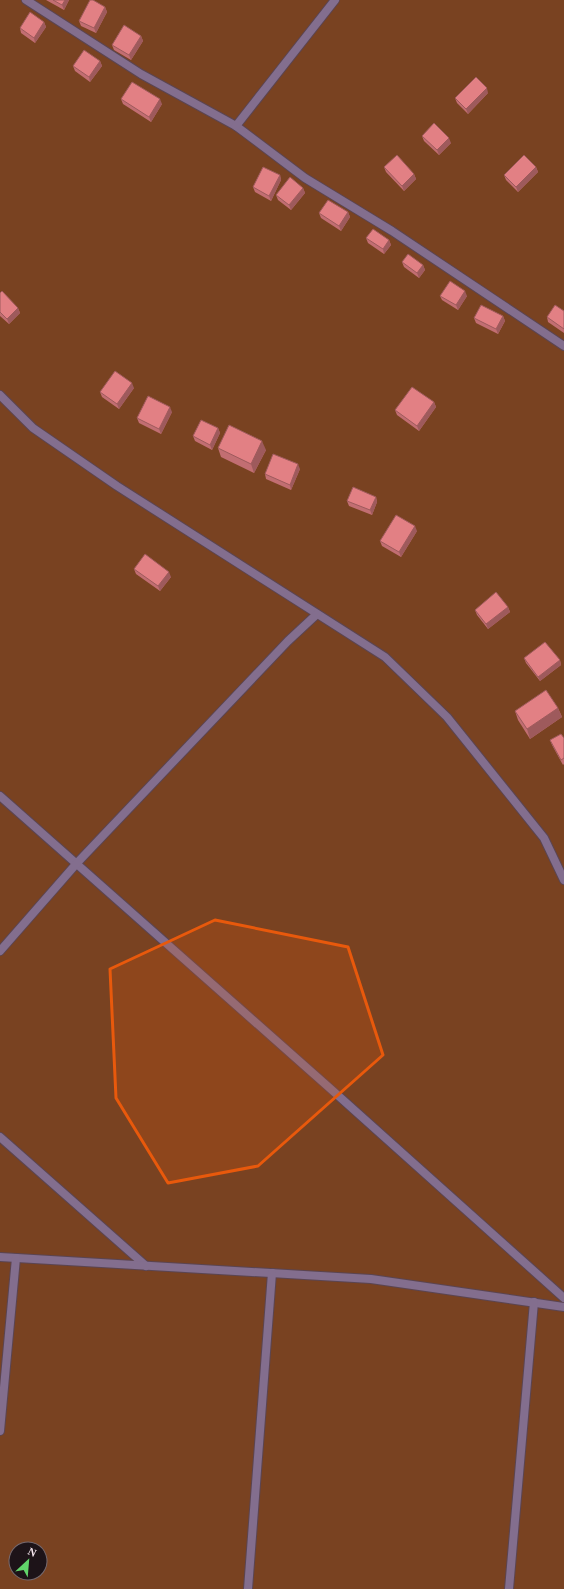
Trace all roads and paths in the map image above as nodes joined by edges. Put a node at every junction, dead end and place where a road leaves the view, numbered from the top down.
1 (26, 0) edge
2 (335, 0) edge
3 (236, 126) junction
4 (564, 346) edge
5 (0, 395) edge
6 (317, 614) junction
7 (0, 796) edge
8 (77, 863) junction
9 (564, 880) edge
10 (0, 951) edge
11 (0, 1137) edge
12 (0, 1257) edge
13 (16, 1258) junction
14 (146, 1266) junction
15 (272, 1273) junction
16 (564, 1298) edge
17 (534, 1302) junction
18 (564, 1307) edge
19 (0, 1430) edge
20 (248, 1589) edge
21 (509, 1589) edge

1 - 3 street
2 - 3 street
3 - 4 street
5 - 6 street
6 - 8 street
6 - 9 street
7 - 8 street
8 - 10 street
8 - 16 street
11 - 14 street
12 - 13 street
13 - 14 street
13 - 19 street
14 - 15 street
15 - 17 street
15 - 20 street
17 - 18 street
17 - 21 street

